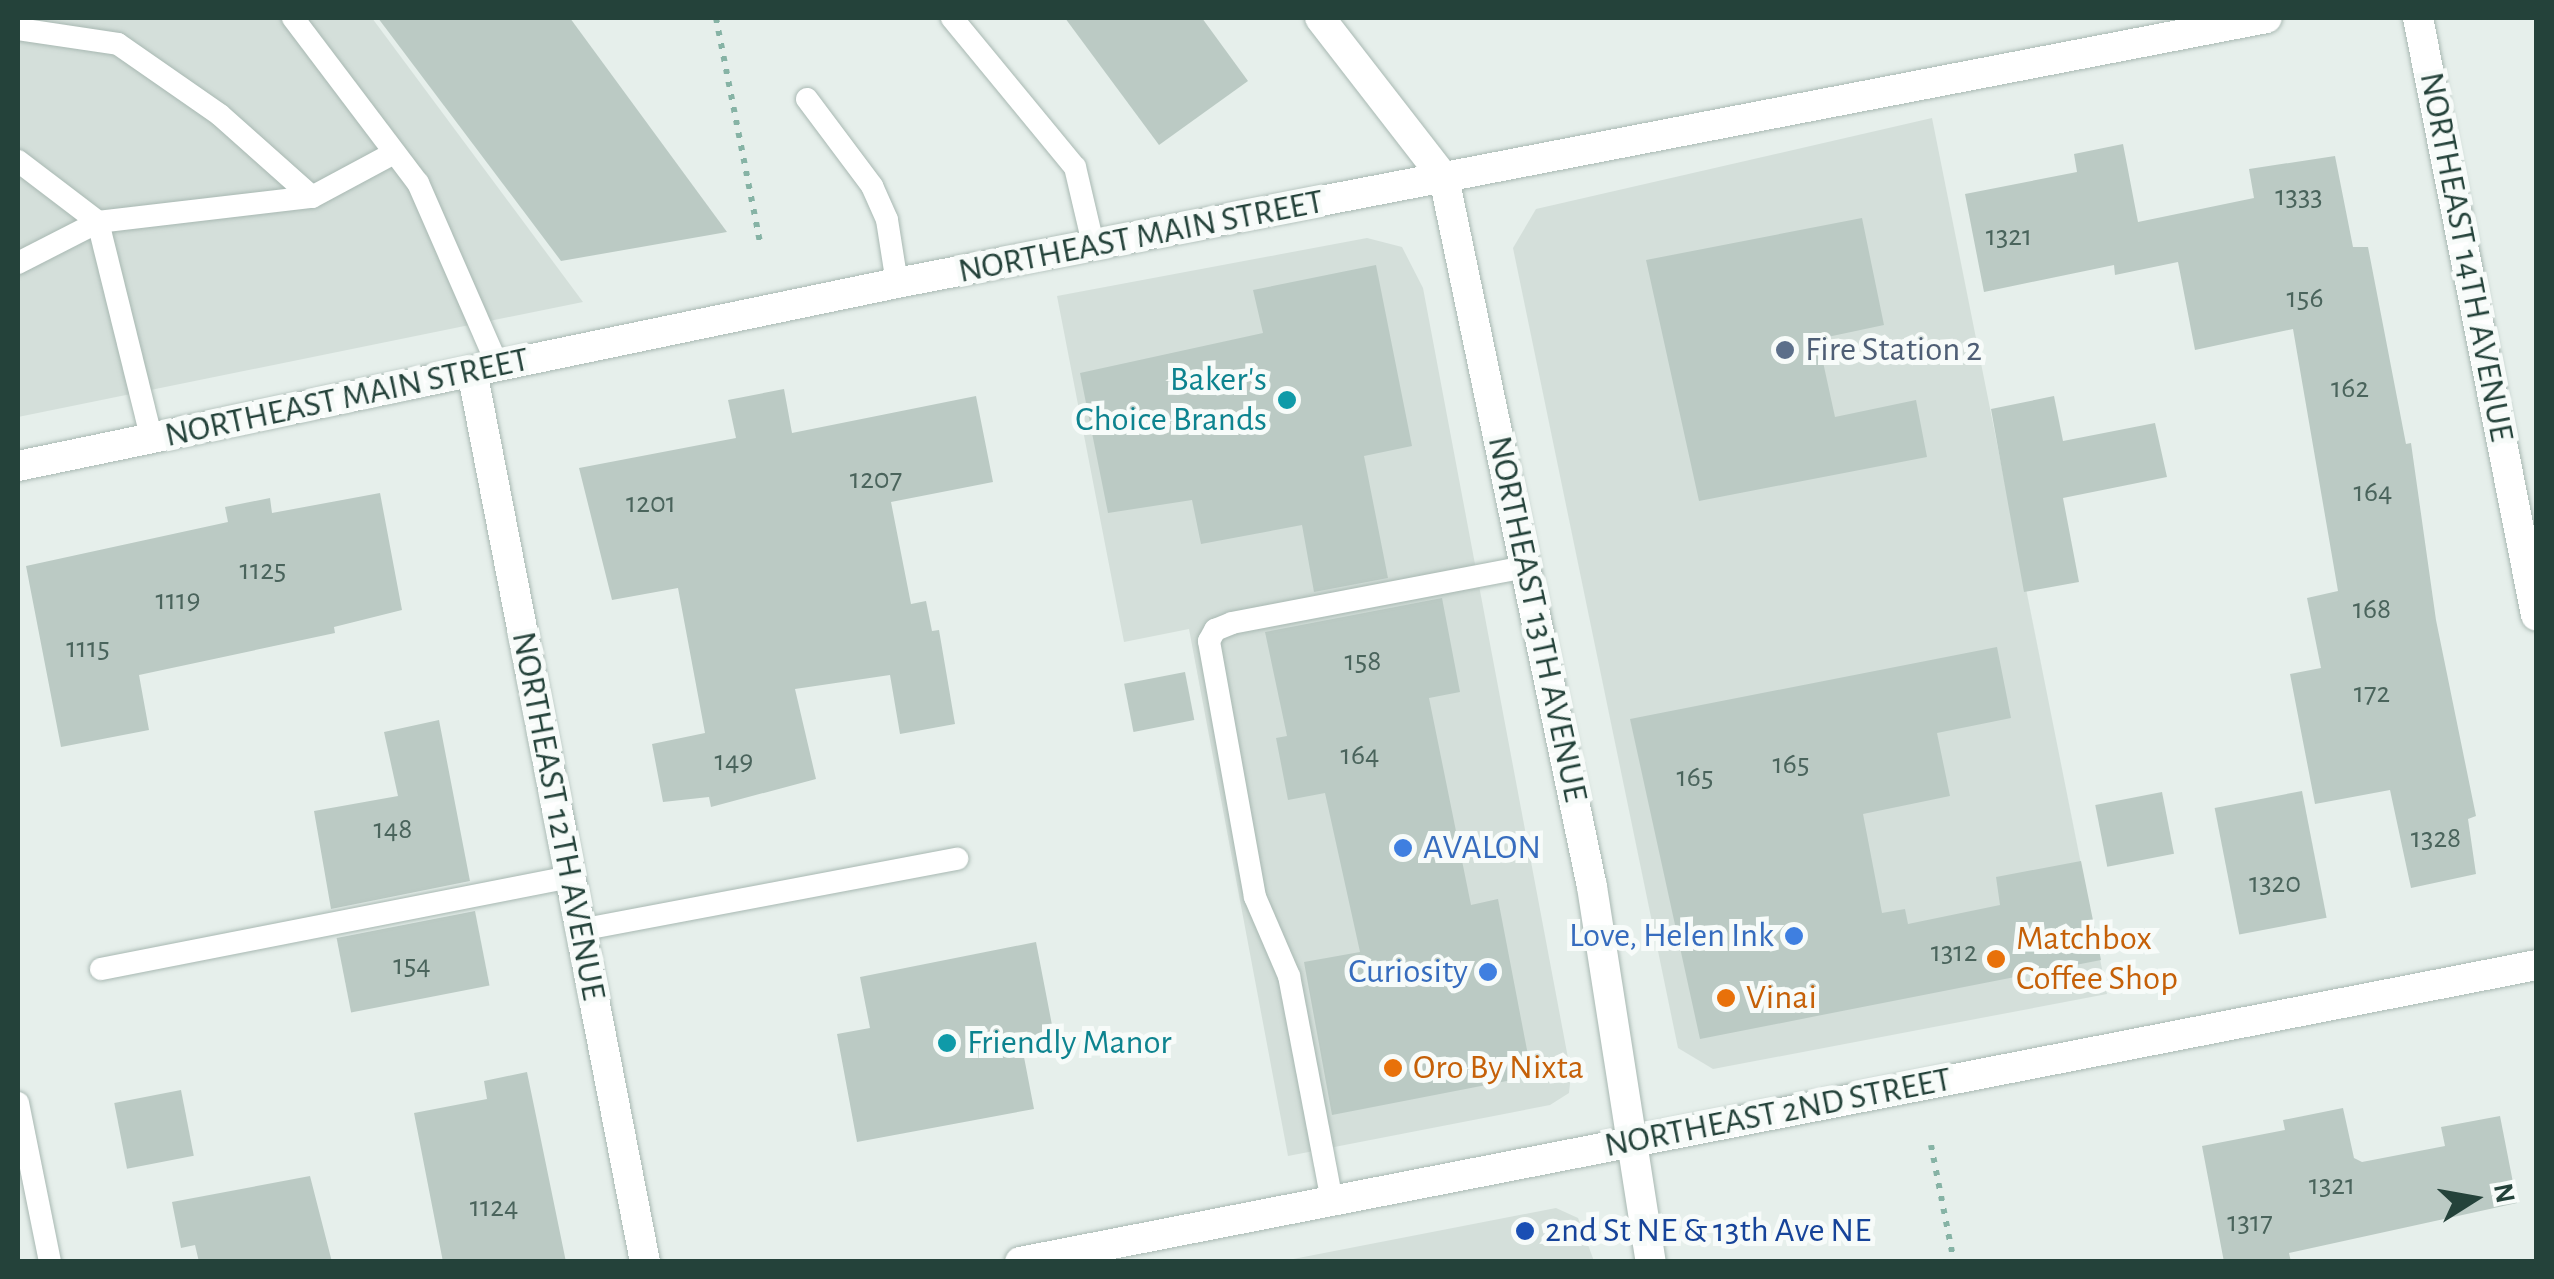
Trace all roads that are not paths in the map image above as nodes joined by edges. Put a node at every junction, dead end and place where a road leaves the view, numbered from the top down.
1 (293, 18) edge
2 (952, 18) edge
3 (1320, 18) edge
4 (2267, 18) edge
5 (2418, 18) edge
6 (18, 29) edge
7 (807, 99) dead end
8 (394, 153) junction
9 (18, 161) edge
10 (1444, 178) junction
11 (312, 197) junction
12 (98, 222) junction
13 (1094, 248) junction
14 (18, 263) edge
15 (898, 283) junction
16 (485, 368) junction
17 (152, 440) junction
18 (18, 466) edge
19 (1526, 567) junction
20 (2536, 615) edge
21 (956, 859) dead end
22 (570, 877) junction
23 (580, 930) junction
24 (2536, 965) edge
25 (101, 968) dead end
26 (18, 1103) edge
27 (1634, 1142) junction
28 (1330, 1196) junction
29 (50, 1262) edge
30 (645, 1262) edge
31 (1020, 1262) edge
32 (1652, 1262) edge

1 - 8 lane
2 - 13 lane
3 - 10 street, NORTHEAST 13TH AVENUE
4 - 10 street, NORTHEAST MAIN STREET
5 - 20 street, NORTHEAST 14TH AVENUE
6 - 11 lane
7 - 15 lane
8 - 11 lane
8 - 16 lane
9 - 12 lane
10 - 13 street, NORTHEAST MAIN STREET
10 - 19 street, NORTHEAST 13TH AVENUE
11 - 12 lane
12 - 14 lane
12 - 17 lane
13 - 15 street, NORTHEAST MAIN STREET
15 - 16 street, NORTHEAST MAIN STREET
16 - 17 street, NORTHEAST MAIN STREET
16 - 22 street, NORTHEAST 12TH AVENUE
17 - 18 street, NORTHEAST MAIN STREET
19 - 27 street, NORTHEAST 13TH AVENUE
19 - 28 lane
21 - 23 lane
22 - 23 street, NORTHEAST 12TH AVENUE
22 - 25 lane
23 - 30 street, NORTHEAST 12TH AVENUE
24 - 27 street, NORTHEAST 2ND STREET
26 - 29 lane
27 - 28 street, NORTHEAST 2ND STREET
27 - 32 street, NORTHEAST 13TH AVENUE
28 - 31 street, NORTHEAST 2ND STREET

